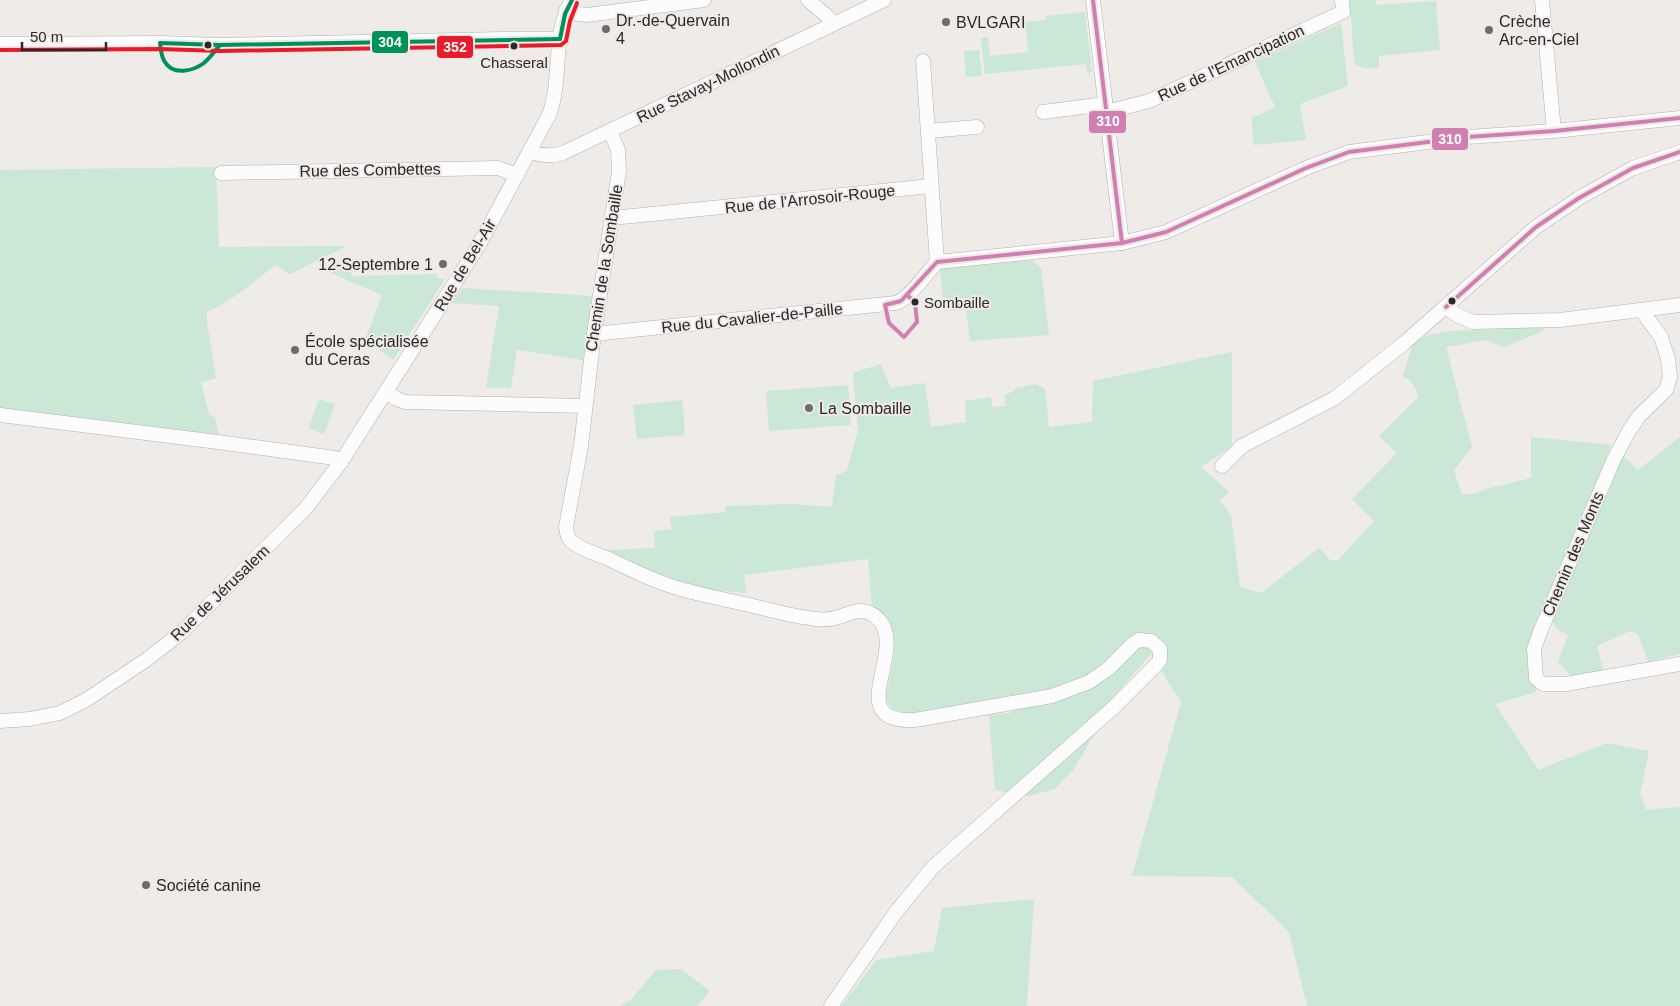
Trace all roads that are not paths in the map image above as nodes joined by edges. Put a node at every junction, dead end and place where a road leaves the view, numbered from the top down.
1 (704, 0) edge
2 (808, 0) edge
3 (884, 0) edge
4 (1093, 0) edge
5 (1342, 0) edge
6 (1542, 0) edge
7 (569, 5) edge
8 (833, 24) junction
9 (560, 39) junction
10 (0, 44) edge
11 (923, 61) dead end
12 (1106, 108) junction
13 (1043, 112) dead end
14 (1680, 118) edge
15 (977, 127) dead end
16 (610, 131) junction
17 (928, 131) junction
18 (1554, 131) junction
19 (530, 151) junction
20 (1680, 152) edge
21 (221, 173) dead end
22 (517, 175) junction
23 (931, 186) junction
24 (612, 218) junction
25 (1122, 243) junction
26 (937, 262) junction
27 (1680, 305) edge
28 (1446, 307) junction
29 (1641, 310) junction
30 (594, 334) junction
31 (386, 392) junction
32 (585, 406) junction
33 (0, 415) edge
34 (341, 462) junction
35 (1222, 466) dead end
36 (1680, 664) edge
37 (0, 722) edge
38 (831, 1006) edge

1 - 7 street
2 - 8 street
3 - 8 street, Rue Stavay-Mollondin
4 - 12 street
5 - 12 street, Rue de l'Emancipation
6 - 18 street
7 - 9 street, Rue de Bel-Air
8 - 16 street, Rue Stavay-Mollondin
9 - 10 street
9 - 19 street, Rue de Bel-Air
11 - 17 street
12 - 13 street, Rue de l'Emancipation
12 - 25 street
14 - 18 street
15 - 17 street
16 - 19 street, Rue Stavay-Mollondin
16 - 24 street, Chemin de la Sombaille
17 - 23 street
18 - 25 street
19 - 22 street, Rue de Bel-Air
20 - 28 street
21 - 22 street, Rue des Combettes
22 - 31 street, Rue de Bel-Air
23 - 24 street, Rue de l'Arrosoir-Rouge
23 - 26 street
24 - 30 street, Chemin de la Sombaille
25 - 26 street
26 - 30 street, Rue du Cavalier-de-Paille
27 - 29 street
28 - 29 street
28 - 35 street
29 - 36 street, Chemin des Monts
30 - 32 street, Chemin de la Sombaille
31 - 32 street
31 - 34 street, Rue de Jérusalem
32 - 38 street, Chemin de la Sombaille
33 - 34 street
34 - 37 street, Rue de Jérusalem

